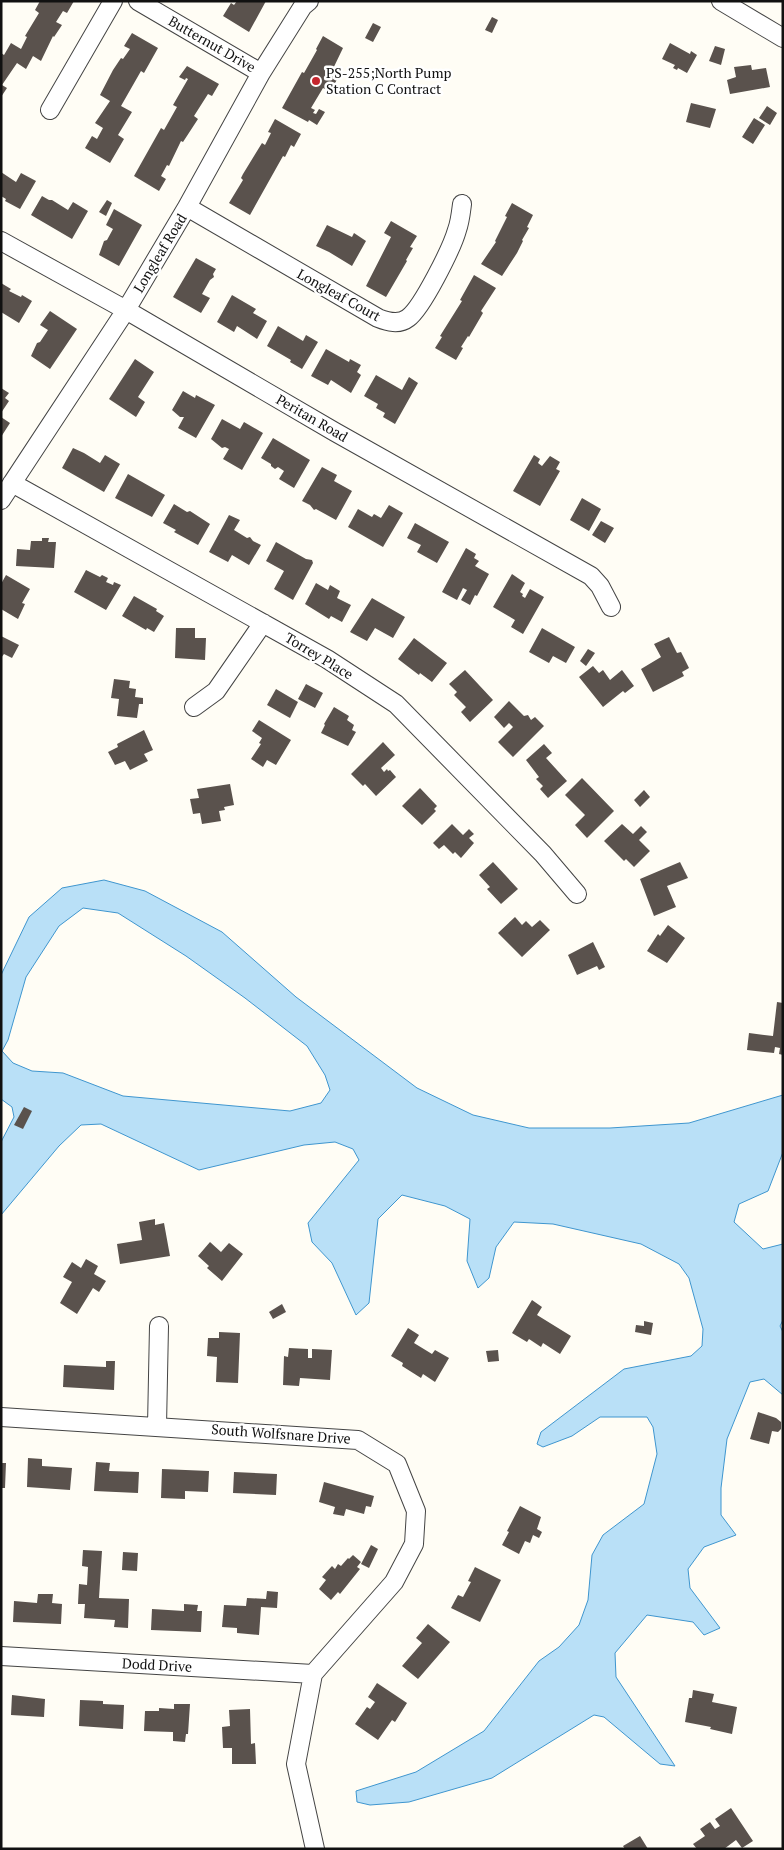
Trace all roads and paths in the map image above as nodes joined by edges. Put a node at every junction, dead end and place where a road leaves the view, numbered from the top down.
1 (113, 1) edge
2 (138, 1) edge
3 (309, 1) edge
4 (721, 1) edge
5 (783, 38) edge
6 (261, 73) junction
7 (50, 110) dead end
8 (462, 204) dead end
9 (187, 207) junction
10 (1, 241) edge
11 (126, 310) junction
12 (12, 483) junction
13 (1, 500) edge
14 (611, 607) dead end
15 (263, 623) junction
16 (194, 707) dead end
17 (577, 894) dead end
18 (159, 1326) dead end
19 (1, 1416) edge
20 (157, 1426) junction
21 (1, 1656) edge
22 (314, 1674) junction
23 (315, 1849) edge

1 - 7 street
2 - 6 street, Butternut Drive
3 - 6 street, Longleaf Road
4 - 5 street
6 - 9 street, Longleaf Road
8 - 9 street, Longleaf Court
9 - 11 street, Longleaf Road
10 - 11 street, Peritan Road
11 - 12 street, Longleaf Road
11 - 14 street, Peritan Road
12 - 13 street, Longleaf Road
12 - 15 street, Torrey Place
15 - 16 street
15 - 17 street, Torrey Place
18 - 20 street
19 - 20 street, South Wolfsnare Drive
20 - 22 street, South Wolfsnare Drive
21 - 22 street, Dodd Drive
22 - 23 street, South Wolfsnare Drive

